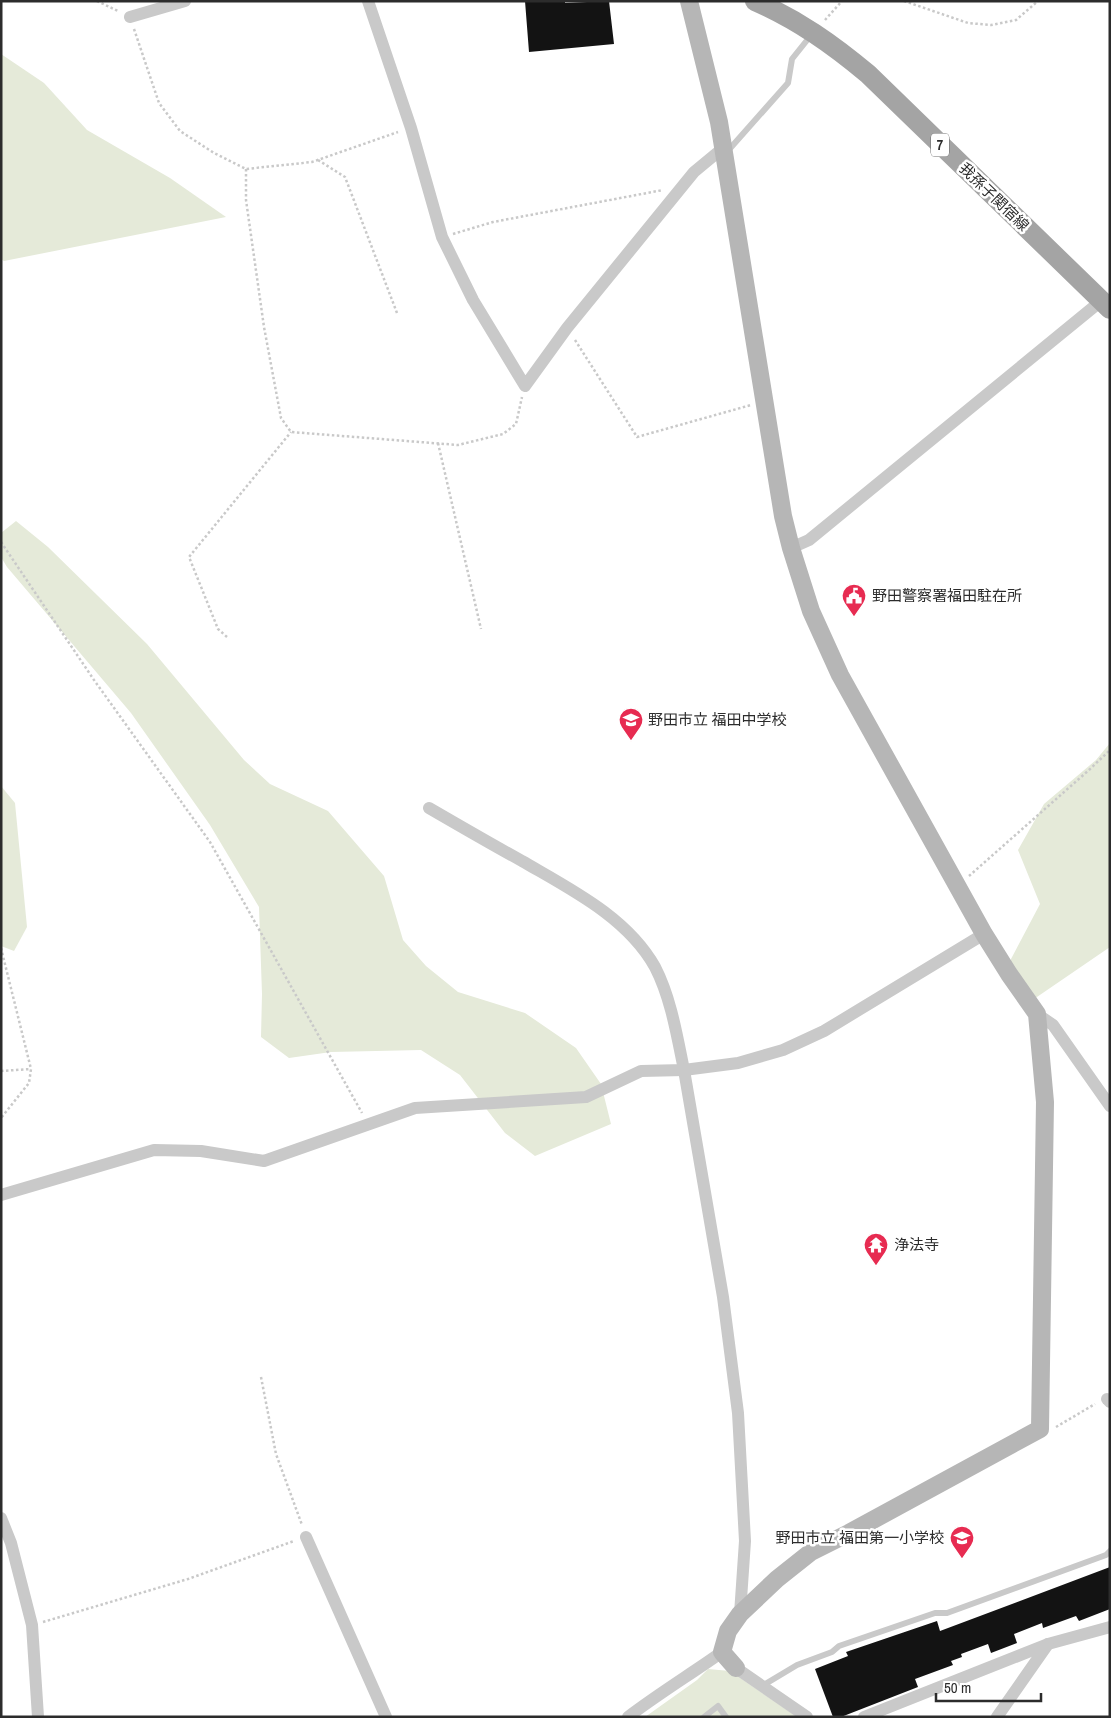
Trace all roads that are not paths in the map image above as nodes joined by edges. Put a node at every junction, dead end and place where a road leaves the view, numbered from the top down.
1 (185, 1) edge
2 (368, 1) edge
3 (689, 1) edge
4 (755, 1) edge
5 (130, 17) road end
6 (814, 32) junction
7 (723, 152) junction
8 (1105, 305) edge
9 (791, 548) junction
10 (429, 808) dead end
11 (984, 934) junction
12 (1037, 1014) junction
13 (684, 1070) junction
14 (1110, 1106) edge
15 (1, 1195) edge
16 (1, 1518) edge
17 (306, 1537) road end
18 (1110, 1551) edge
19 (740, 1614) junction
20 (1110, 1627) edge
21 (1048, 1644) junction
22 (722, 1652) junction
23 (736, 1668) joint
24 (762, 1686) junction
25 (38, 1717) edge
26 (386, 1717) edge
27 (628, 1717) edge
28 (704, 1717) edge
29 (726, 1717) edge
30 (806, 1717) edge
31 (864, 1717) edge
32 (997, 1717) edge

1 - 5 street
2 - 7 street
3 - 7 street
4 - 6 main road, 我孫子関宿線 / 7
6 - 7 lane
6 - 8 main road, 我孫子関宿線 / 7
7 - 9 street
8 - 9 street
9 - 11 street
10 - 13 street
11 - 12 street
11 - 13 street
12 - 14 street
12 - 19 street
13 - 15 street
13 - 19 street
16 - 25 street
17 - 26 street
18 - 24 lane
19 - 22 street
20 - 21 street
21 - 31 street
21 - 32 street
22 - 23 street
22 - 27 street
23 - 24 street
24 - 30 street
28 - 29 lane

